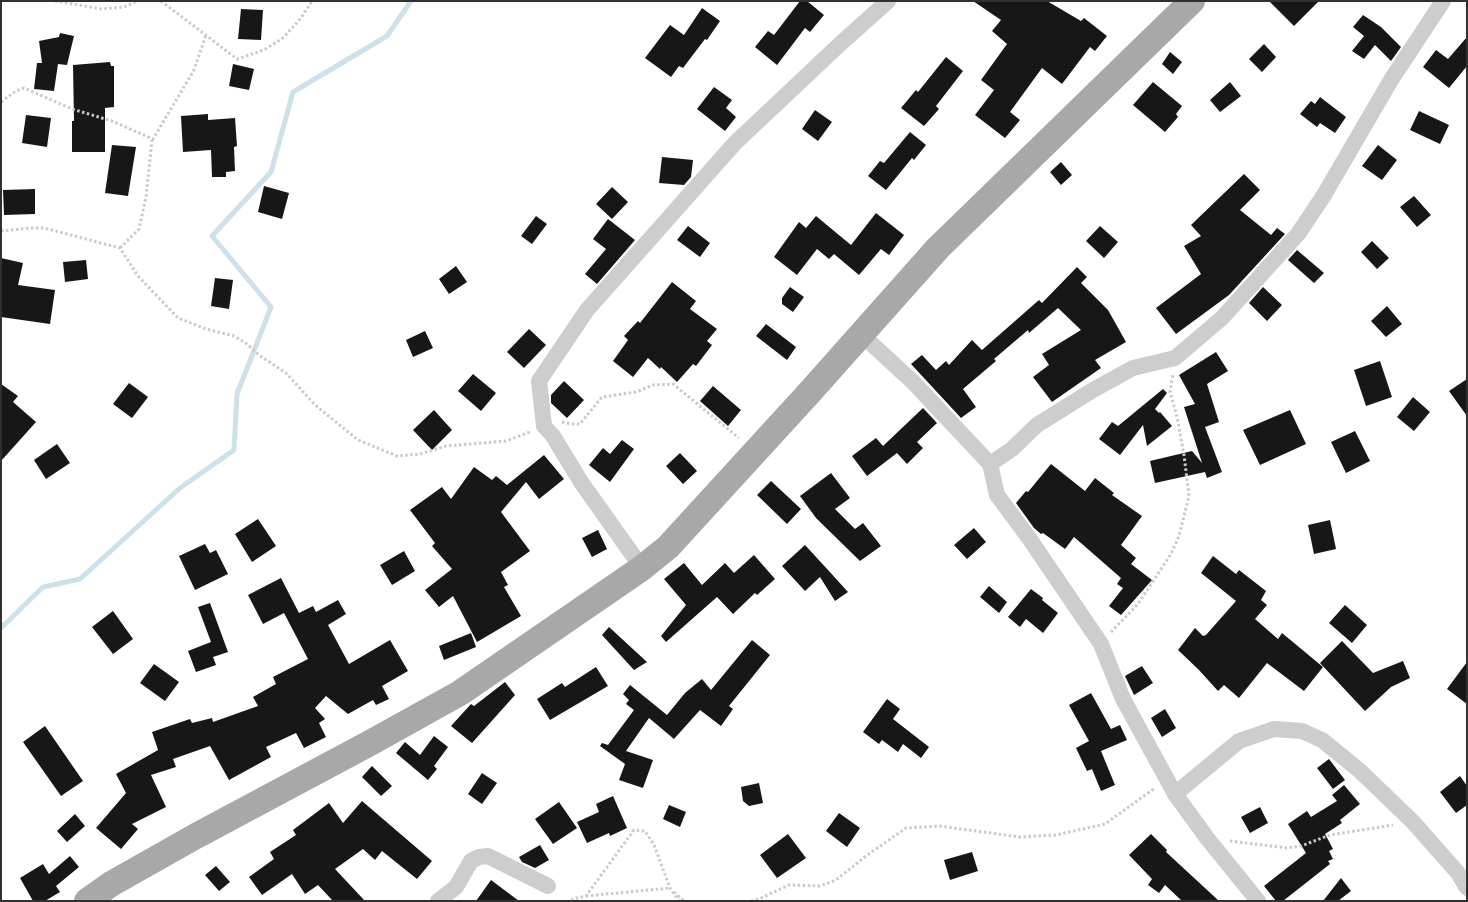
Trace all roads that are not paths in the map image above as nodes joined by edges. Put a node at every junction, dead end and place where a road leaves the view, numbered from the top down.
1 (888, 1) edge
2 (1192, 1) edge
3 (1443, 1) edge
4 (862, 335) junction
5 (990, 464) junction
6 (642, 568) junction
7 (1171, 787) junction
8 (548, 886) dead end
9 (1467, 888) edge
10 (87, 901) edge
11 (438, 901) edge
12 (1258, 901) edge

1 - 6 street
2 - 4 main road
3 - 5 street
4 - 5 street
4 - 6 main road
5 - 7 street
6 - 10 main road
7 - 9 street
7 - 12 street
8 - 11 street

